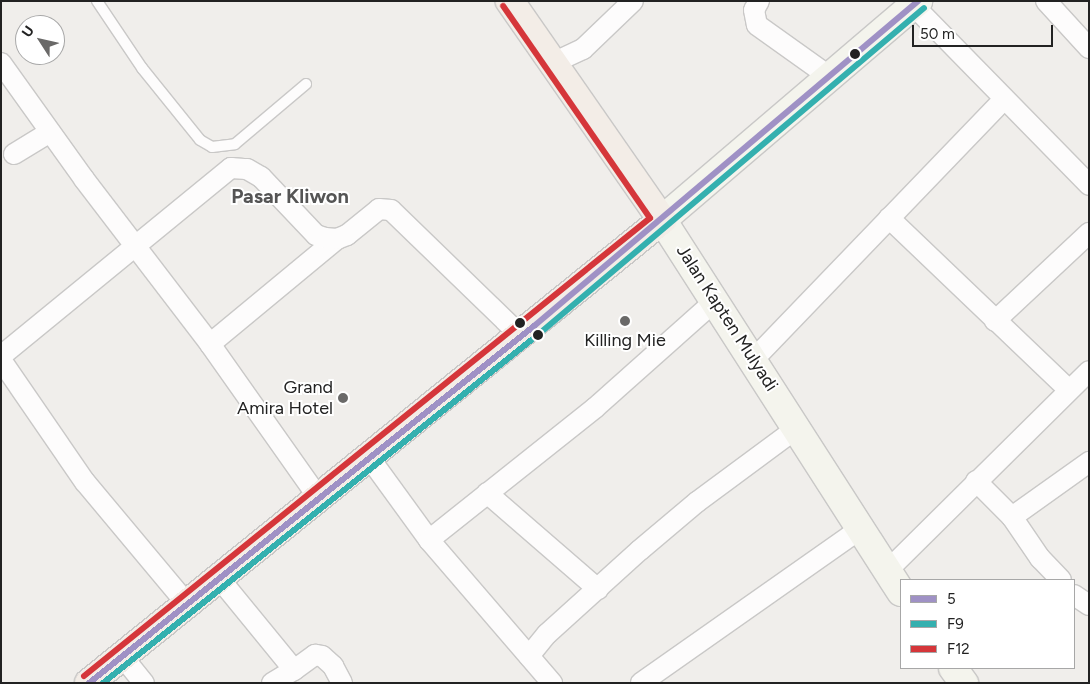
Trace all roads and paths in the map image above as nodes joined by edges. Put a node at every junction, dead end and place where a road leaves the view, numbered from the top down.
1 (97, 1) edge
2 (510, 1) edge
3 (633, 1) edge
4 (759, 1) edge
5 (1046, 1) edge
6 (916, 3) edge
7 (1089, 48) edge
8 (555, 62) junction
9 (1, 63) edge
10 (830, 77) junction
11 (306, 84) dead end
12 (1004, 99) junction
13 (50, 132) junction
14 (14, 154) dead end
15 (1089, 185) edge
16 (889, 218) junction
17 (662, 220) junction
18 (1089, 234) edge
19 (337, 239) junction
20 (135, 244) junction
21 (716, 300) junction
22 (995, 321) junction
23 (521, 336) junction
24 (210, 344) junction
25 (1, 356) edge
26 (754, 359) junction
27 (1, 360) edge
28 (1089, 371) edge
29 (1069, 390) junction
30 (797, 428) junction
31 (368, 456) junction
32 (1089, 462) edge
33 (976, 481) junction
34 (487, 493) junction
35 (318, 497) junction
36 (1012, 517) junction
37 (859, 530) junction
38 (429, 540) junction
39 (218, 577) junction
40 (1060, 579) edge
41 (894, 581) edge
42 (598, 589) junction
43 (1075, 595) edge
44 (186, 604) junction
45 (1089, 604) edge
46 (122, 656) junction
47 (529, 656) junction
48 (954, 669) edge
49 (294, 670) junction
50 (89, 683) edge
51 (144, 683) edge
52 (272, 683) edge
53 (342, 683) edge
54 (552, 683) edge
55 (642, 683) edge
56 (964, 683) edge

1 - 11 lane
2 - 8 main road, Jalan Kapten Mulyadi
3 - 8 street
4 - 10 street
5 - 7 street
6 - 10 main road
6 - 12 street
8 - 17 main road, Jalan Kapten Mulyadi
9 - 13 street
10 - 17 main road
12 - 15 street
12 - 16 street
13 - 14 street
13 - 20 street
16 - 22 street
16 - 26 street
17 - 21 main road, Jalan Kapten Mulyadi
17 - 23 main road
18 - 22 street
19 - 20 street
19 - 23 street
19 - 24 street
20 - 24 street
20 - 25 street
21 - 26 main road, Jalan Kapten Mulyadi
21 - 34 street
22 - 29 street
23 - 31 main road
24 - 35 street
26 - 30 main road, Jalan Kapten Mulyadi
27 - 44 street
28 - 29 street
29 - 33 street
30 - 37 main road, Jalan Kapten Mulyadi
30 - 42 street
31 - 35 main road
31 - 38 street
32 - 36 street
33 - 36 street
33 - 41 street
34 - 38 street
34 - 42 street
35 - 39 main road
36 - 40 street
37 - 41 main road, Jalan Kapten Mulyadi
37 - 55 street
38 - 47 street
39 - 44 main road
39 - 49 street
42 - 47 street
43 - 45 street
44 - 46 main road
46 - 50 main road
46 - 51 street
47 - 54 street
48 - 56 main road
49 - 52 street
49 - 53 street

